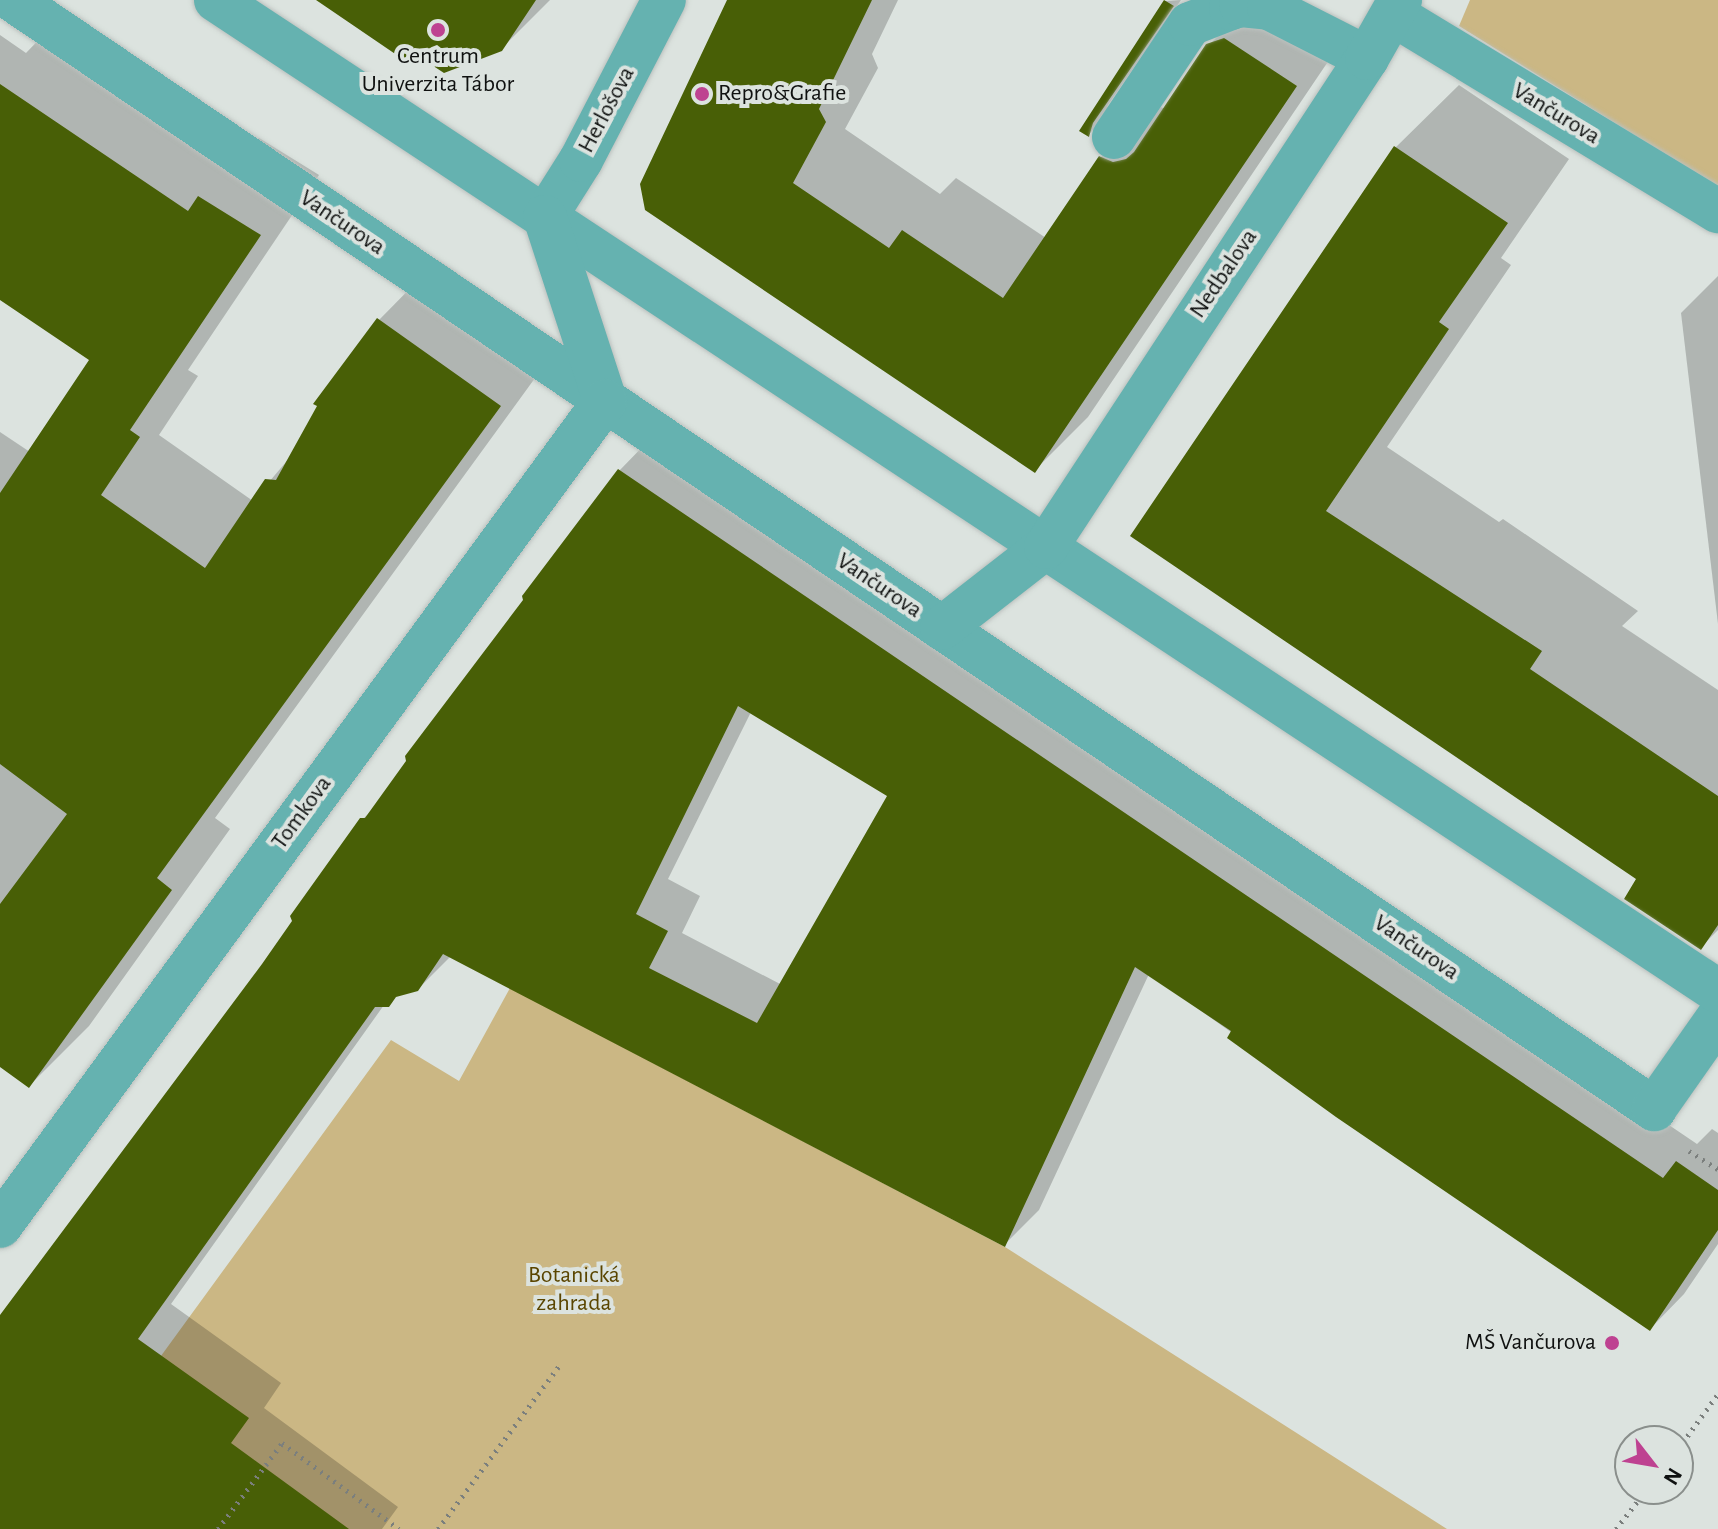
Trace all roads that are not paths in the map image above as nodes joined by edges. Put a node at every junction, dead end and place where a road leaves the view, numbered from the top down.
1 (13, 0) edge
2 (216, 0) edge
3 (664, 0) edge
4 (1227, 4) edge
5 (1397, 8) edge
6 (1367, 58) junction
7 (1114, 137) dead end
8 (1718, 211) edge
9 (545, 217) junction
10 (605, 401) junction
11 (1046, 547) junction
12 (942, 628) junction
13 (1718, 991) edge
14 (1718, 1018) edge
15 (0, 1226) edge

1 - 10 street, Vančurova
2 - 9 street
3 - 9 street, Herlošova
4 - 6 street
4 - 7 street
5 - 6 street, Nedbalova
5 - 8 street, Vančurova
6 - 11 street, Nedbalova
9 - 10 street
9 - 11 street
10 - 12 street, Vančurova
10 - 15 street, Tomkova
11 - 12 street, Nedbalova
11 - 13 street
12 - 14 street, Vančurova

